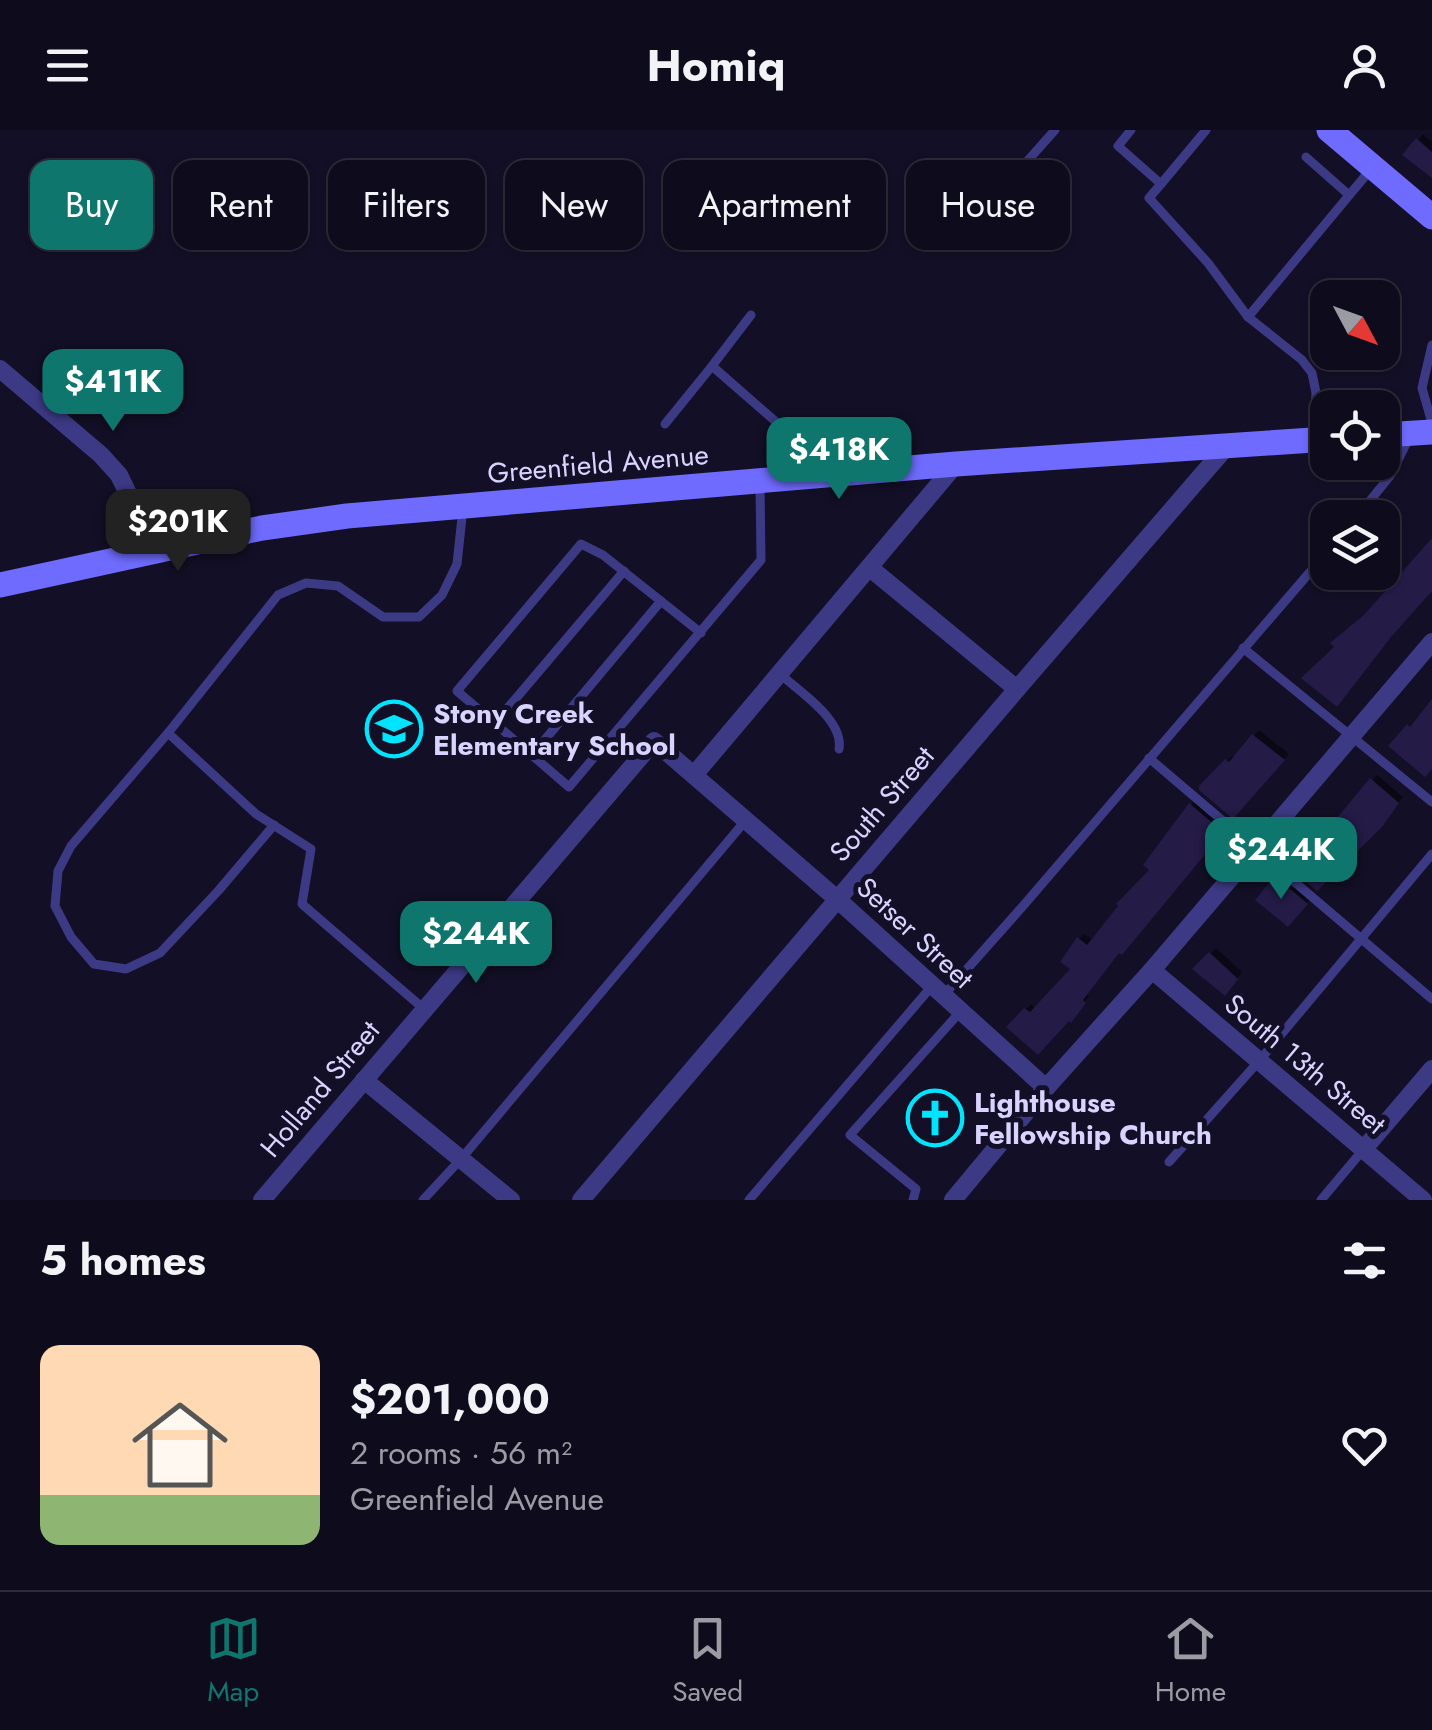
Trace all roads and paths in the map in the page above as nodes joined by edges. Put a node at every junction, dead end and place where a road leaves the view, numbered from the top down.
1 (1055, 130) edge
2 (1132, 130) edge
3 (1206, 130) edge
4 (1329, 130) edge
5 (1306, 157) dead end
6 (1028, 160) edge
7 (1372, 167) junction
8 (1161, 184) junction
9 (1350, 195) junction
10 (1432, 217) edge
11 (751, 316) dead end
12 (1248, 317) junction
13 (1432, 345) edge
14 (712, 366) junction
15 (0, 369) edge
16 (1315, 390) edge
17 (665, 424) dead end
18 (1425, 430) edge
19 (1400, 433) edge
20 (1310, 441) edge
21 (1227, 446) junction
22 (956, 464) junction
23 (832, 476) junction
24 (760, 482) junction
25 (1371, 500) edge
26 (464, 505) junction
27 (148, 552) junction
28 (870, 568) junction
29 (624, 571) junction
30 (1310, 572) edge
31 (0, 585) edge
32 (660, 600) junction
33 (701, 633) junction
34 (1432, 642) edge
35 (1243, 648) junction
36 (780, 674) junction
37 (1016, 689) junction
38 (495, 723) junction
39 (168, 732) junction
40 (1352, 736) junction
41 (654, 741) joint
42 (839, 749) dead end
43 (532, 755) junction
44 (1149, 758) junction
45 (694, 775) junction
46 (1432, 802) edge
47 (746, 820) junction
48 (274, 825) junction
49 (1256, 848) junction
50 (1432, 854) edge
51 (837, 899) junction
52 (1362, 938) junction
53 (1152, 970) junction
54 (937, 991) junction
55 (1432, 999) edge
56 (424, 1009) junction
57 (960, 1012) junction
58 (1259, 1061) junction
59 (1432, 1069) edge
60 (364, 1080) junction
61 (1046, 1088) junction
62 (1363, 1150) junction
63 (461, 1159) junction
64 (1169, 1162) dead end
65 (262, 1200) edge
66 (423, 1200) edge
67 (512, 1200) edge
68 (581, 1200) edge
69 (749, 1200) edge
70 (914, 1200) edge
71 (953, 1200) edge
72 (1321, 1200) edge
73 (1422, 1200) edge

1 - 6 lane
2 - 8 lane
3 - 8 lane
4 - 7 main road
5 - 9 lane
7 - 9 lane
7 - 10 main road
8 - 12 lane
9 - 12 lane
11 - 14 lane
12 - 16 lane
13 - 18 lane
14 - 17 lane
14 - 23 lane
15 - 27 street
18 - 19 main road
18 - 25 lane
20 - 21 main road, Greenfield Avenue
21 - 22 main road, Greenfield Avenue
21 - 37 street, South Street
22 - 23 main road, Greenfield Avenue
22 - 28 street
23 - 24 main road, Greenfield Avenue
24 - 26 main road, Greenfield Avenue
24 - 33 lane
26 - 27 main road, Greenfield Avenue
26 - 39 lane
27 - 31 main road, Greenfield Avenue
28 - 36 street
28 - 37 street
29 - 32 lane
29 - 38 lane
29 - 38 lane
30 - 35 lane
32 - 33 lane
32 - 43 lane
33 - 43 lane
34 - 40 street
35 - 40 lane
35 - 44 lane
36 - 42 lane
36 - 45 street
37 - 51 street, South Street
38 - 43 lane
39 - 48 lane
39 - 48 lane
40 - 46 lane
40 - 49 street
41 - 45 street, Setser Street
41 - 56 street, Holland Street
44 - 49 lane
44 - 54 lane
45 - 47 street, Setser Street
47 - 51 street, Setser Street
47 - 63 lane
48 - 56 lane
49 - 52 lane
49 - 53 street
50 - 52 lane
51 - 54 street, Setser Street
51 - 68 street, South Street
52 - 55 lane
52 - 58 lane
53 - 58 street, South 13th Street
53 - 61 street
54 - 57 street, Setser Street
54 - 69 lane
56 - 60 street, Holland Street
57 - 61 street, Setser Street
57 - 70 lane
58 - 62 street, South 13th Street
58 - 64 lane
59 - 62 street
60 - 63 street
60 - 65 street, Holland Street
61 - 71 street
62 - 72 lane
62 - 73 street, South 13th Street
63 - 66 lane
63 - 67 street

